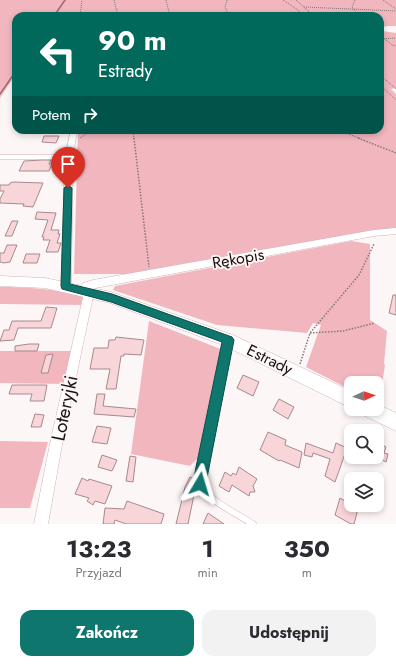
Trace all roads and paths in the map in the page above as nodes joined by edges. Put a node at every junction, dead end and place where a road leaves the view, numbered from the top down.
1 (82, 0) edge
2 (114, 0) edge
3 (166, 0) edge
4 (227, 0) edge
5 (283, 0) edge
6 (296, 0) edge
7 (355, 0) edge
8 (383, 0) edge
9 (304, 7) junction
10 (353, 9) junction
11 (396, 10) edge
12 (80, 12) edge
13 (117, 12) edge
14 (169, 12) edge
15 (227, 12) edge
16 (300, 12) edge
17 (310, 12) edge
18 (356, 12) edge
19 (396, 38) edge
20 (385, 39) joint
21 (396, 46) edge
22 (384, 78) edge
23 (384, 89) edge
24 (396, 89) edge
25 (396, 100) edge
26 (73, 134) edge
27 (86, 134) edge
28 (133, 134) edge
29 (349, 134) edge
30 (71, 144) junction
31 (396, 153) edge
32 (0, 157) edge
33 (69, 157) junction
34 (396, 231) edge
35 (374, 244) dead end
36 (150, 274) junction
37 (0, 281) edge
38 (66, 286) junction
39 (86, 291) junction
40 (375, 322) dead end
41 (310, 333) junction
42 (228, 340) junction
43 (299, 366) dead end
44 (344, 397) edge
45 (384, 416) edge
46 (396, 422) edge
47 (41, 524) edge
48 (253, 524) edge

1 - 12 path
2 - 13 path
3 - 14 path
4 - 15 path
5 - 16 path
6 - 9 path
7 - 10 path
8 - 11 path
9 - 10 path
9 - 17 path
10 - 11 path
10 - 18 path
19 - 20 path
20 - 21 path
22 - 24 path
23 - 25 path
26 - 30 street
27 - 30 path
28 - 36 path
29 - 31 path
30 - 33 street
32 - 33 lane
33 - 38 street
34 - 36 street, Rękopis
35 - 41 path
36 - 39 street, Rękopis
37 - 38 main road, Estrady
38 - 39 main road, Estrady
39 - 42 main road, Estrady
39 - 47 street, Loteryjki
40 - 41 path
41 - 43 path
42 - 44 main road, Estrady
42 - 48 lane
45 - 46 main road

